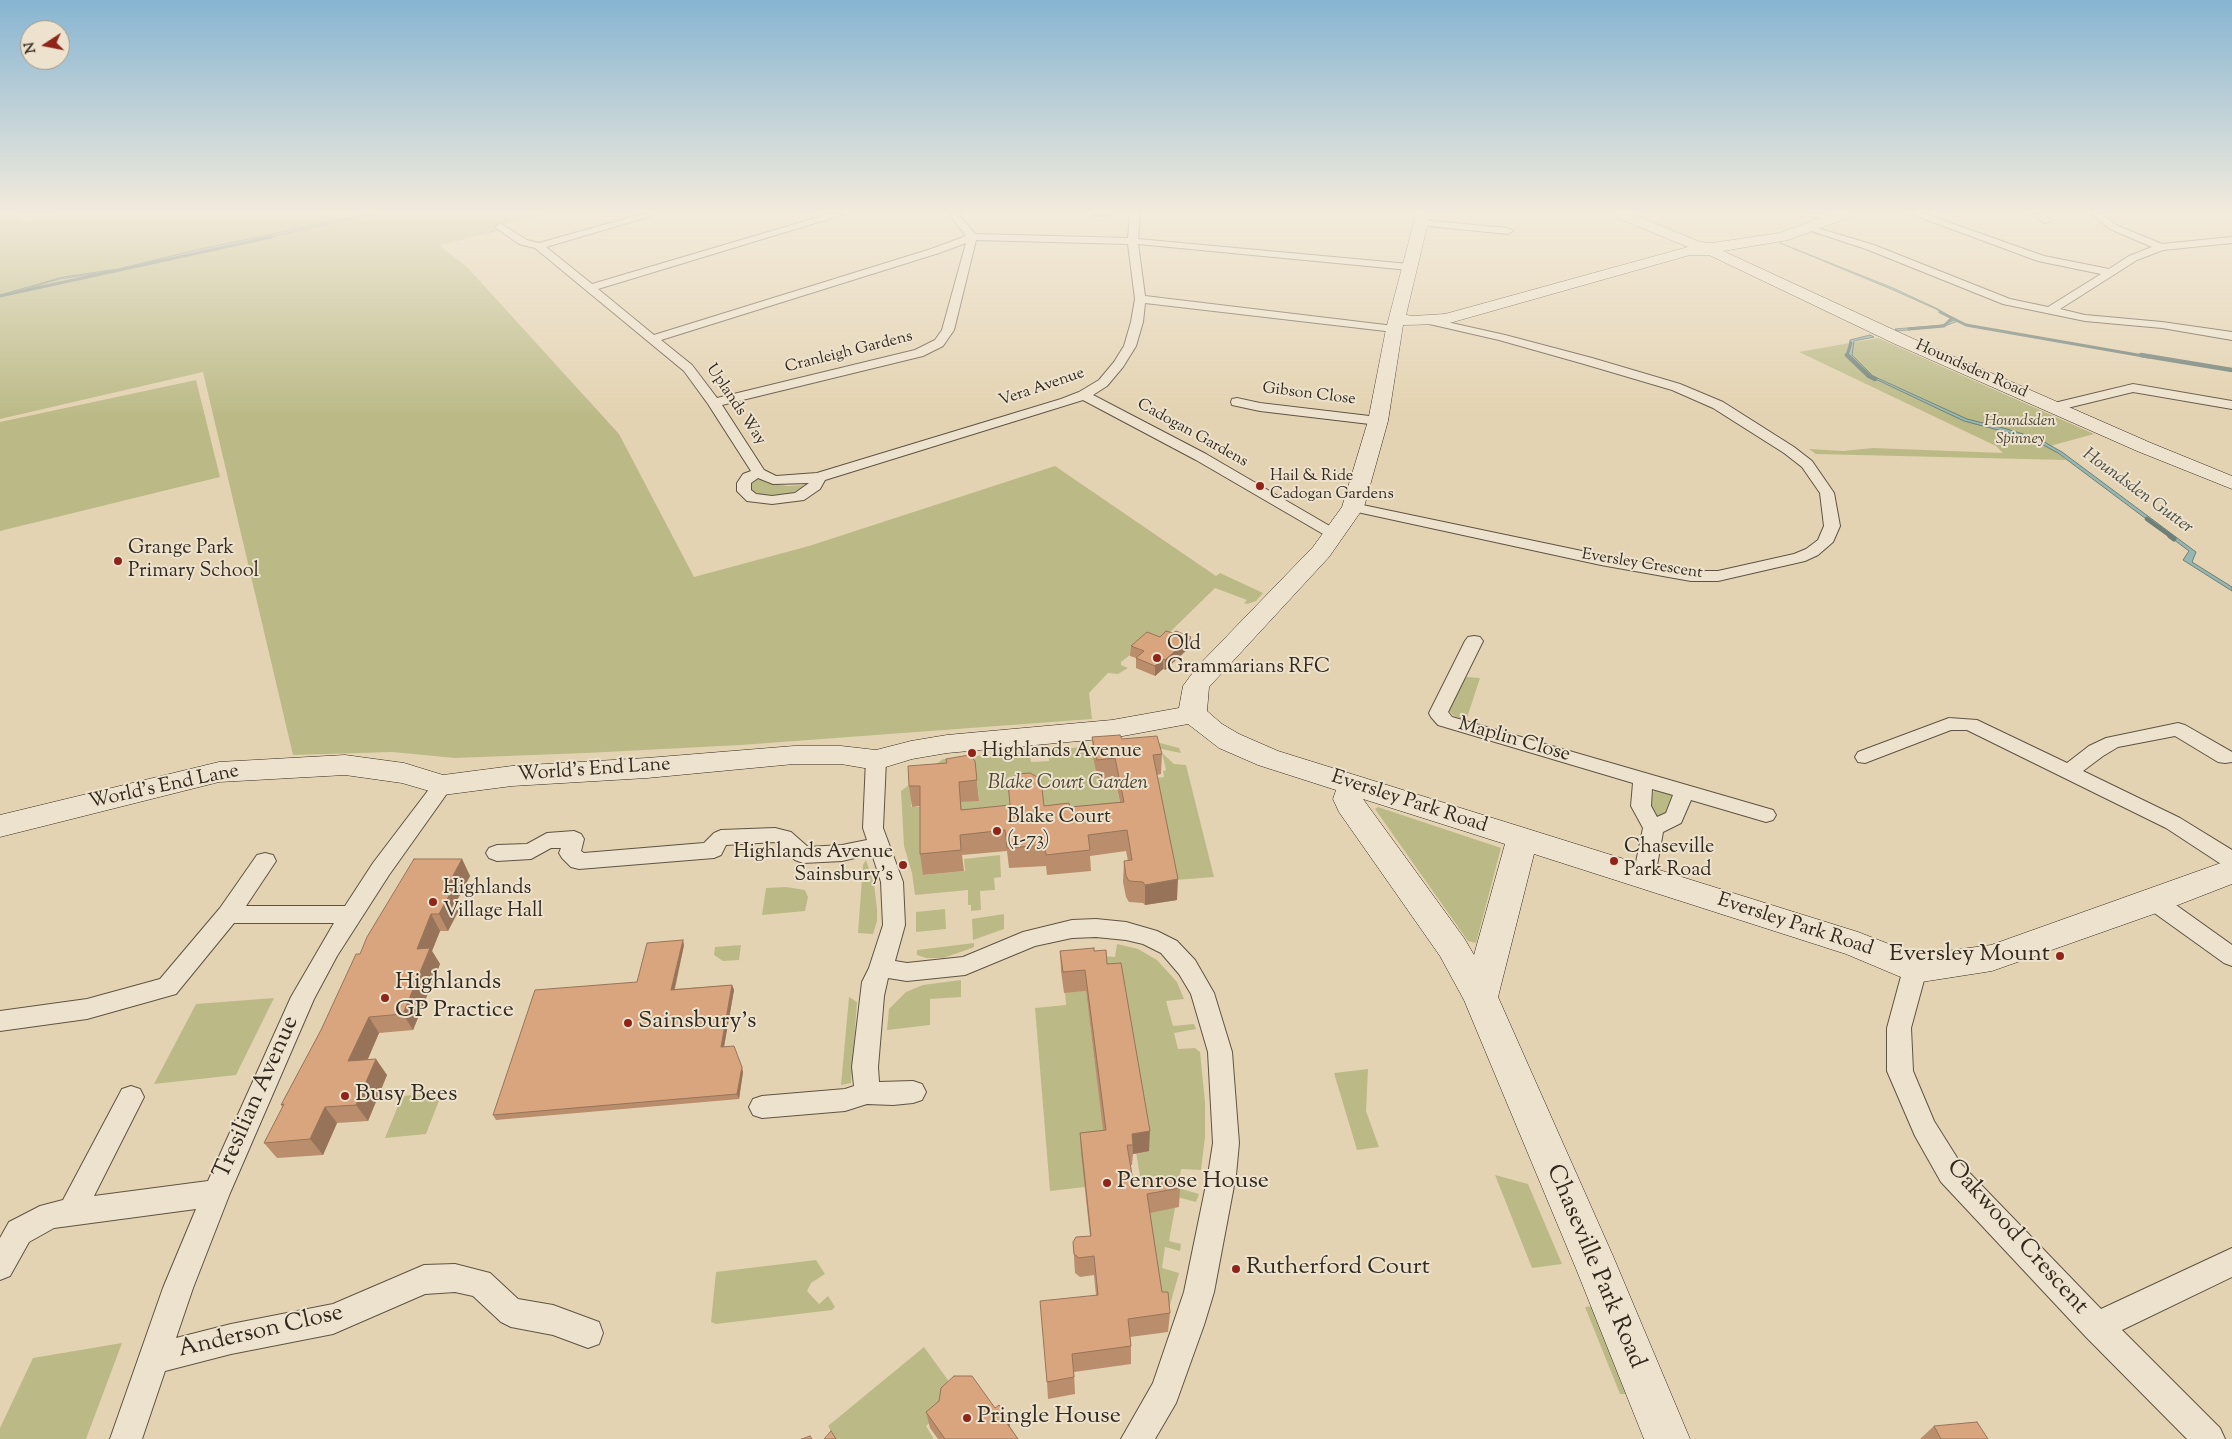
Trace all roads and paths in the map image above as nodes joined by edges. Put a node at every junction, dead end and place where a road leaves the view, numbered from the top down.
1 (583, 281) edge
2 (615, 281) edge
3 (838, 281) edge
4 (961, 281) edge
5 (1138, 281) edge
6 (1406, 281) edge
7 (1586, 281) edge
8 (1775, 281) edge
9 (1955, 281) edge
10 (2095, 281) edge
11 (592, 288) junction
12 (1140, 299) junction
13 (2050, 312) junction
14 (1429, 321) junction
15 (1396, 324) junction
16 (2232, 336) edge
17 (652, 339) junction
18 (1084, 395) junction
19 (714, 402) junction
20 (1236, 402) dead end
21 (2232, 405) edge
22 (2055, 407) junction
23 (1378, 421) junction
24 (759, 473) junction
25 (820, 477) junction
26 (2232, 483) edge
27 (1353, 507) junction
28 (1335, 534) junction
29 (1474, 640) dead end
30 (1193, 714) junction
31 (1865, 757) dead end
32 (2225, 757) dead end
33 (876, 760) junction
34 (2069, 771) junction
35 (1643, 778) junction
36 (443, 785) junction
37 (1352, 786) junction
38 (1685, 791) junction
39 (1766, 816) dead end
40 (0, 826) edge
41 (1653, 828) junction
42 (1522, 839) junction
43 (878, 845) junction
44 (497, 853) dead end
45 (2232, 860) edge
46 (265, 861) dead end
47 (2232, 871) edge
48 (1644, 877) junction
49 (2154, 901) junction
50 (228, 914) junction
51 (351, 915) junction
52 (2232, 957) edge
53 (881, 968) junction
54 (1915, 969) junction
55 (1480, 996) junction
56 (0, 1021) edge
57 (913, 1092) dead end
58 (867, 1094) junction
59 (130, 1098) dead end
60 (762, 1107) dead end
61 (216, 1193) junction
62 (71, 1212) junction
63 (2232, 1262) edge
64 (0, 1266) edge
65 (2097, 1326) junction
66 (588, 1333) dead end
67 (153, 1359) junction
68 (126, 1439) edge
69 (1137, 1439) edge
70 (1667, 1439) edge
71 (2210, 1439) edge

1 - 11 street, Uplands Way
2 - 11 street
3 - 17 street
4 - 19 street, Cranleigh Gardens
5 - 12 street, Vera Avenue
6 - 15 street
7 - 14 street
8 - 22 street, Houndsden Road
9 - 13 street
10 - 13 street
11 - 17 street, Uplands Way
12 - 15 street
12 - 18 street, Vera Avenue
13 - 16 street
14 - 15 street
14 - 27 street, Eversley Crescent
15 - 23 street
17 - 19 street, Uplands Way
18 - 25 street, Vera Avenue
18 - 28 street, Cadogan Gardens
19 - 24 street, Uplands Way
20 - 23 street, Gibson Close
21 - 22 street
22 - 26 street, Houndsden Road
23 - 27 street
24 - 25 street, Uplands Way
24 - 25 street, Uplands Way
27 - 28 street
28 - 30 street
29 - 35 street, Maplin Close
30 - 33 street, World's End Lane
30 - 37 street, Eversley Park Road
31 - 34 street
32 - 34 street
33 - 36 street, World's End Lane
33 - 43 street
34 - 45 street
35 - 38 street, Maplin Close
35 - 41 street
36 - 40 street, World's End Lane
36 - 51 street, Tresilian Avenue
37 - 42 street, Eversley Park Road
37 - 55 street, Chaseville Park Road
38 - 39 street, Maplin Close
38 - 41 street
41 - 48 street
42 - 48 street, Eversley Park Road
42 - 55 street
43 - 44 street
43 - 53 street
46 - 50 street
47 - 49 street, Eversley Park Road
48 - 54 street, Eversley Park Road
49 - 52 street
49 - 54 street, Eversley Park Road
50 - 51 street
50 - 56 street
51 - 61 street, Tresilian Avenue
53 - 58 street
53 - 69 street
54 - 65 street, Oakwood Crescent
55 - 70 street, Chaseville Park Road
57 - 58 street
58 - 60 street
59 - 62 street
61 - 62 street
61 - 67 street, Tresilian Avenue
62 - 64 street
63 - 65 street
65 - 71 street, Oakwood Crescent
66 - 67 street, Anderson Close
67 - 68 street, Tresilian Avenue

